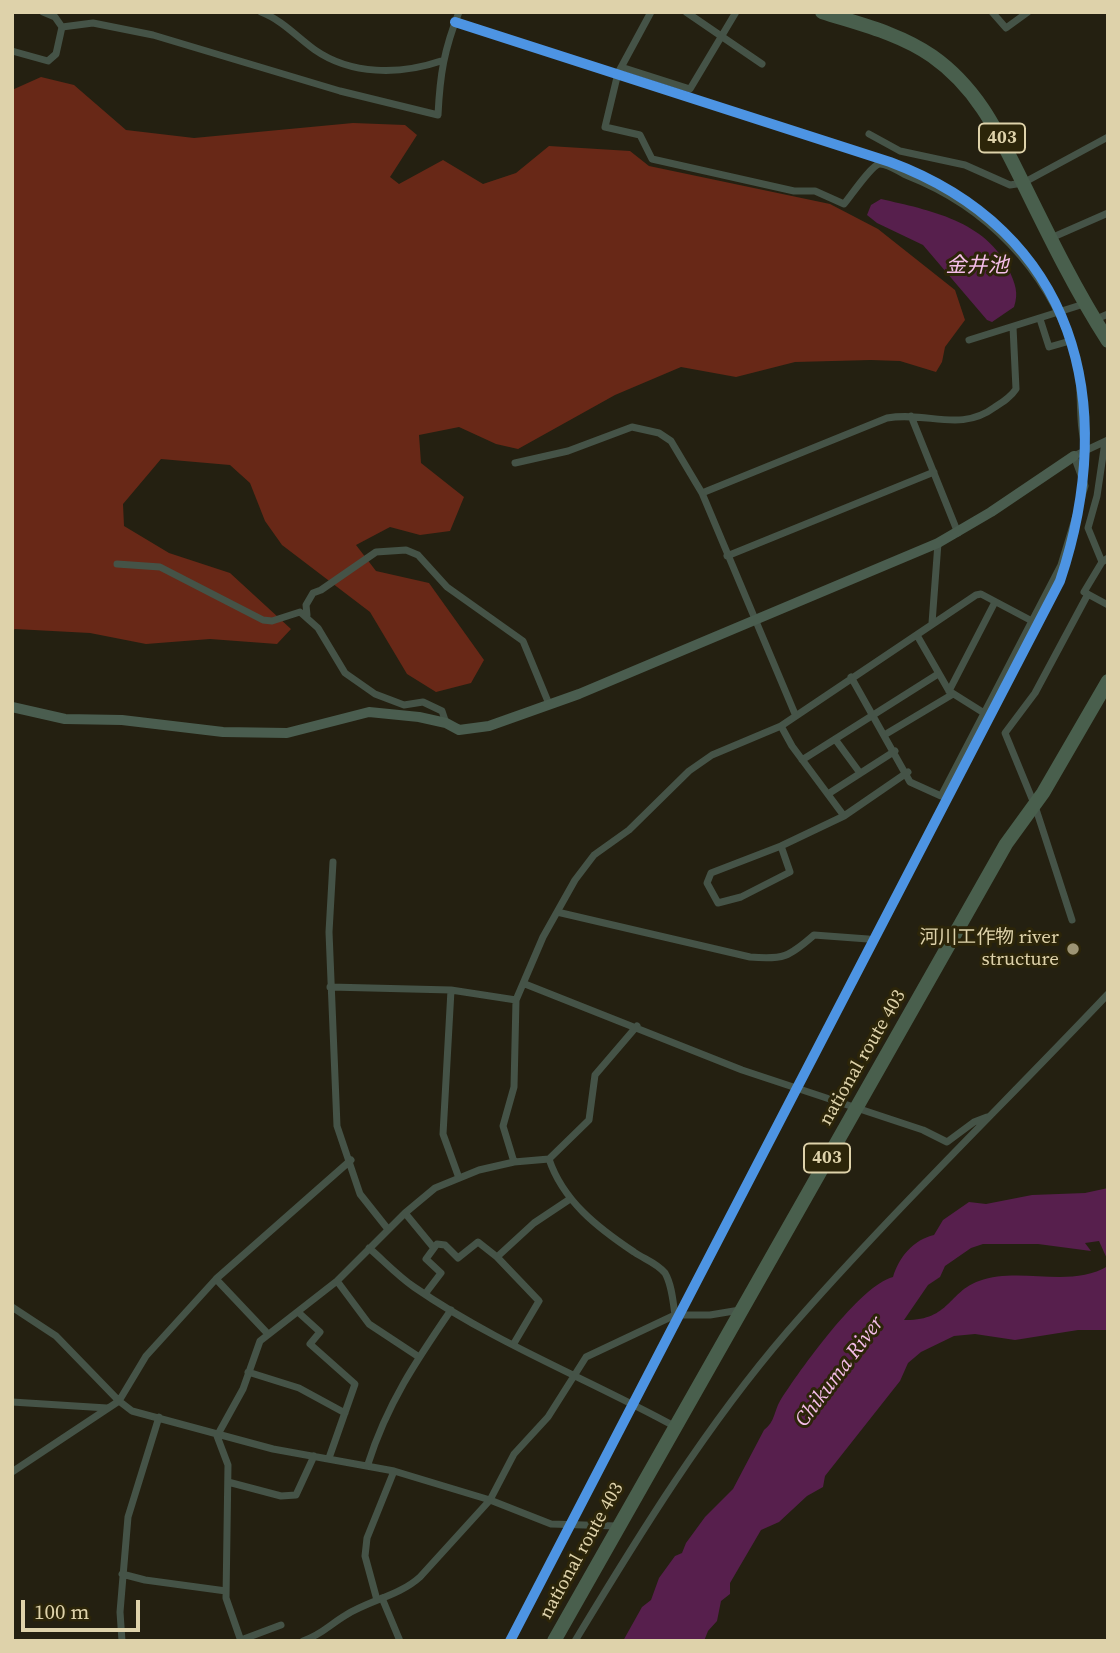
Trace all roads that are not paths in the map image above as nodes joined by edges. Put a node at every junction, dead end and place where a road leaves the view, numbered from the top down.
1 (43, 12) edge
2 (261, 12) edge
3 (459, 12) edge
4 (651, 12) edge
5 (686, 12) edge
6 (736, 12) edge
7 (822, 12) edge
8 (992, 12) edge
9 (1028, 12) edge
10 (62, 27) junction
11 (719, 36) junction
12 (12, 51) edge
13 (441, 61) junction
14 (762, 64) dead end
15 (621, 67) junction
16 (869, 134) dead end
17 (1108, 137) edge
18 (1023, 183) junction
19 (1108, 213) edge
20 (1051, 238) junction
21 (1084, 304) junction
22 (1058, 314) junction
23 (1101, 317) edge
24 (1040, 319) junction
25 (1013, 327) junction
26 (969, 340) dead end
27 (1070, 341) junction
28 (1108, 341) edge
29 (911, 416) junction
30 (1106, 441) edge
31 (1086, 449) junction
32 (1074, 456) junction
33 (515, 463) dead end
34 (934, 471) junction
35 (702, 493) junction
36 (958, 533) junction
37 (938, 543) junction
38 (727, 556) junction
39 (1105, 560) edge
40 (117, 564) dead end
41 (1088, 594) junction
42 (995, 602) junction
43 (1108, 605) edge
44 (307, 615) junction
45 (754, 620) junction
46 (1032, 621) junction
47 (932, 623) junction
48 (918, 637) junction
49 (938, 674) junction
50 (851, 677) junction
51 (1108, 681) edge
52 (951, 692) junction
53 (548, 704) junction
54 (12, 707) edge
55 (874, 713) junction
56 (984, 713) junction
57 (795, 714) junction
58 (446, 723) junction
59 (781, 726) junction
60 (886, 734) junction
61 (835, 739) junction
62 (895, 751) junction
63 (802, 760) junction
64 (908, 772) junction
65 (860, 774) junction
66 (828, 794) junction
67 (1035, 806) junction
68 (844, 816) junction
69 (781, 846) junction
70 (333, 862) dead end
71 (557, 912) junction
72 (1072, 920) dead end
73 (868, 939) dead end
74 (525, 984) junction
75 (330, 987) junction
76 (450, 990) junction
77 (1108, 994) edge
78 (516, 1000) junction
79 (637, 1026) junction
80 (857, 1109) junction
81 (991, 1115) junction
82 (549, 1159) junction
83 (351, 1160) junction
84 (514, 1161) junction
85 (458, 1178) junction
86 (570, 1199) junction
87 (405, 1213) junction
88 (387, 1228) junction
89 (433, 1247) junction
90 (369, 1248) junction
91 (497, 1257) junction
92 (216, 1279) junction
93 (337, 1281) junction
94 (425, 1294) junction
95 (12, 1307) edge
96 (451, 1310) junction
97 (740, 1310) junction
98 (298, 1312) junction
99 (675, 1315) junction
100 (268, 1335) junction
101 (513, 1345) junction
102 (419, 1357) junction
103 (248, 1372) junction
104 (573, 1376) junction
105 (119, 1401) junction
106 (12, 1402) edge
107 (107, 1408) junction
108 (345, 1413) junction
109 (159, 1417) junction
110 (674, 1426) junction
111 (217, 1436) junction
112 (314, 1456) junction
113 (329, 1458) junction
114 (368, 1464) junction
115 (394, 1471) junction
116 (12, 1472) edge
117 (228, 1482) junction
118 (490, 1500) junction
119 (617, 1526) junction
120 (122, 1574) junction
121 (226, 1591) junction
122 (380, 1599) junction
123 (281, 1625) dead end
124 (325, 1637) edge
125 (241, 1640) edge
126 (122, 1641) edge
127 (303, 1641) edge
128 (400, 1641) edge
129 (554, 1641) edge
130 (575, 1641) edge

1 - 10 street
2 - 13 street
3 - 13 street
4 - 15 street
5 - 11 street
6 - 11 street
7 - 18 highway, 403
8 - 9 street
10 - 12 street
10 - 13 street
11 - 14 street
11 - 15 street
15 - 22 street
16 - 18 street
17 - 18 street
18 - 20 highway, 403
19 - 20 street
20 - 21 highway, 403
21 - 22 street
21 - 23 highway, 403
22 - 24 street
22 - 27 street
23 - 28 highway, 403
24 - 25 street
24 - 27 street
25 - 26 street
25 - 29 street
27 - 31 street
29 - 34 street
29 - 35 street
30 - 31 street
30 - 39 street
31 - 32 street
32 - 36 street
32 - 46 street
33 - 35 street
34 - 36 street
34 - 38 street
35 - 38 street
36 - 37 street
37 - 45 street
37 - 47 street
38 - 45 street
39 - 41 street
40 - 44 street
41 - 43 street
41 - 67 street
42 - 46 street
42 - 47 street
42 - 52 street
44 - 53 street
44 - 58 street
45 - 53 street
45 - 57 street
46 - 56 street
47 - 48 street
48 - 49 street
48 - 50 street
49 - 52 street
49 - 55 street
50 - 55 street
50 - 57 street
51 - 67 highway, national route 403 / 403
52 - 56 street
52 - 60 street
53 - 58 street
54 - 58 street
55 - 60 street
55 - 61 street
56 - 64 street
57 - 59 street
59 - 63 street
59 - 71 street
60 - 62 street
61 - 63 street
61 - 65 street
62 - 64 street
62 - 65 street
63 - 66 street
64 - 68 street
65 - 66 street
66 - 68 street
67 - 72 street
67 - 80 highway, national route 403 / 403
68 - 69 street
69 - 69 street
70 - 75 street
71 - 73 street
71 - 74 street
74 - 78 street
74 - 79 street
75 - 76 street
75 - 83 street
76 - 78 street
76 - 85 street
77 - 81 street
78 - 84 street
79 - 80 street
79 - 82 street
80 - 81 street
80 - 97 highway, national route 403 / 403
81 - 130 street
82 - 84 street
82 - 86 street
83 - 88 street
83 - 92 street
84 - 85 street
85 - 87 street
86 - 91 street
86 - 99 street
87 - 88 street
87 - 89 street
88 - 90 street
89 - 91 street
89 - 94 street
90 - 93 street
90 - 94 street
91 - 101 street
92 - 100 street
92 - 105 street
93 - 98 street
93 - 102 street
94 - 96 street
95 - 105 street
96 - 101 street
96 - 102 street
97 - 99 street
97 - 110 highway, national route 403 / 403
98 - 100 street
98 - 108 street
99 - 104 street
100 - 103 street
101 - 104 street
102 - 114 street
103 - 108 street
103 - 111 street
104 - 110 street
104 - 118 street
105 - 107 street
105 - 109 street
106 - 107 street
107 - 116 street
108 - 113 street
109 - 111 street
109 - 120 street
110 - 119 highway, national route 403 / 403
111 - 112 street
111 - 117 street
112 - 113 street
112 - 117 street
113 - 114 street
114 - 115 street
115 - 118 street
115 - 122 street
117 - 121 street
118 - 119 street
118 - 122 street
119 - 129 highway, national route 403 / 403
120 - 121 street
120 - 126 street
121 - 125 street
122 - 124 street
122 - 128 street
123 - 125 street
124 - 127 street

